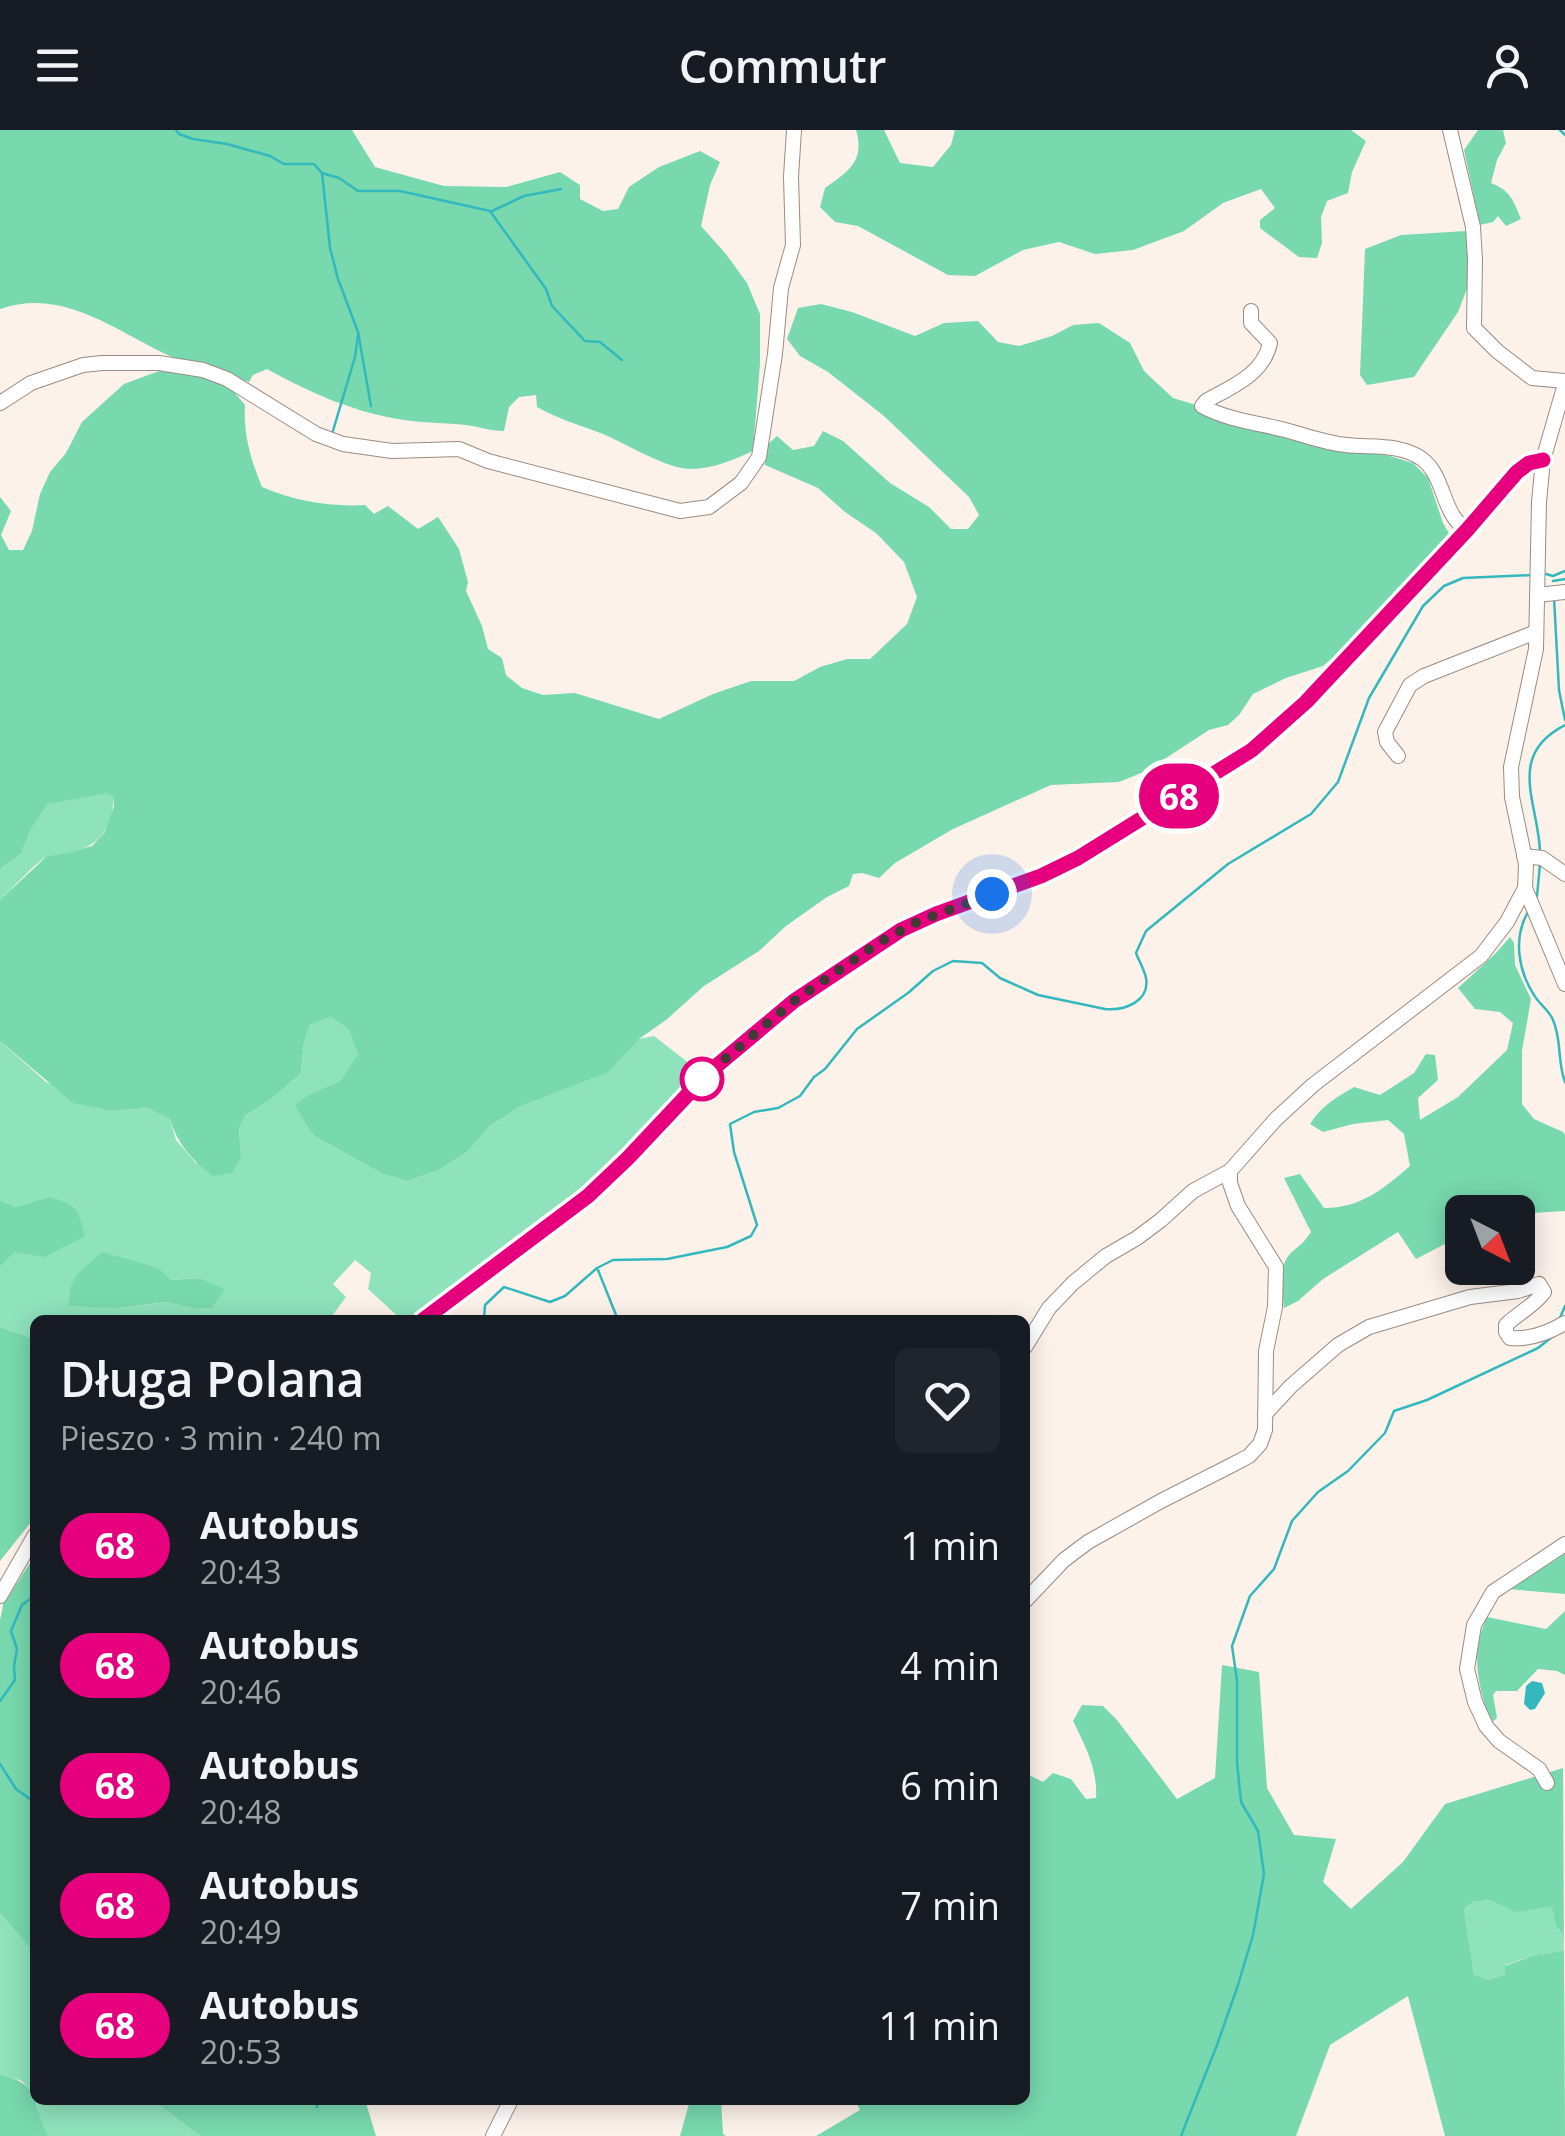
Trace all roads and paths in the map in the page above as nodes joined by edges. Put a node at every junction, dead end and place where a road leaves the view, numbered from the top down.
1 (794, 130) edge
2 (1450, 130) edge
3 (1251, 312) dead end
4 (1565, 383) edge
5 (0, 403) edge
6 (1543, 460) junction
7 (1540, 481) junction
8 (1507, 485) junction
9 (1467, 530) junction
10 (1547, 592) edge
11 (1536, 632) junction
12 (1398, 756) dead end
13 (1532, 857) junction
14 (1565, 874) edge
15 (1525, 888) junction
16 (1565, 984) edge
17 (1230, 1171) junction
18 (430, 1315) edge
19 (1559, 1326) edge
20 (1030, 1339) edge
21 (1265, 1414) junction
22 (1565, 1544) edge
23 (30, 1545) edge
24 (0, 1596) edge
25 (1030, 1596) edge
26 (1546, 1783) dead end
27 (508, 2105) edge
28 (493, 2136) edge

1 - 5 street
2 - 4 street
3 - 9 street
4 - 6 street
6 - 7 street
6 - 8 street
7 - 8 street
7 - 10 street
8 - 9 street
9 - 18 street
10 - 11 street
11 - 12 street
11 - 13 street
13 - 14 street
13 - 15 street
15 - 16 street
15 - 17 street
17 - 20 street
17 - 21 street
19 - 21 street
21 - 25 street
22 - 26 street
23 - 24 street
27 - 28 street

